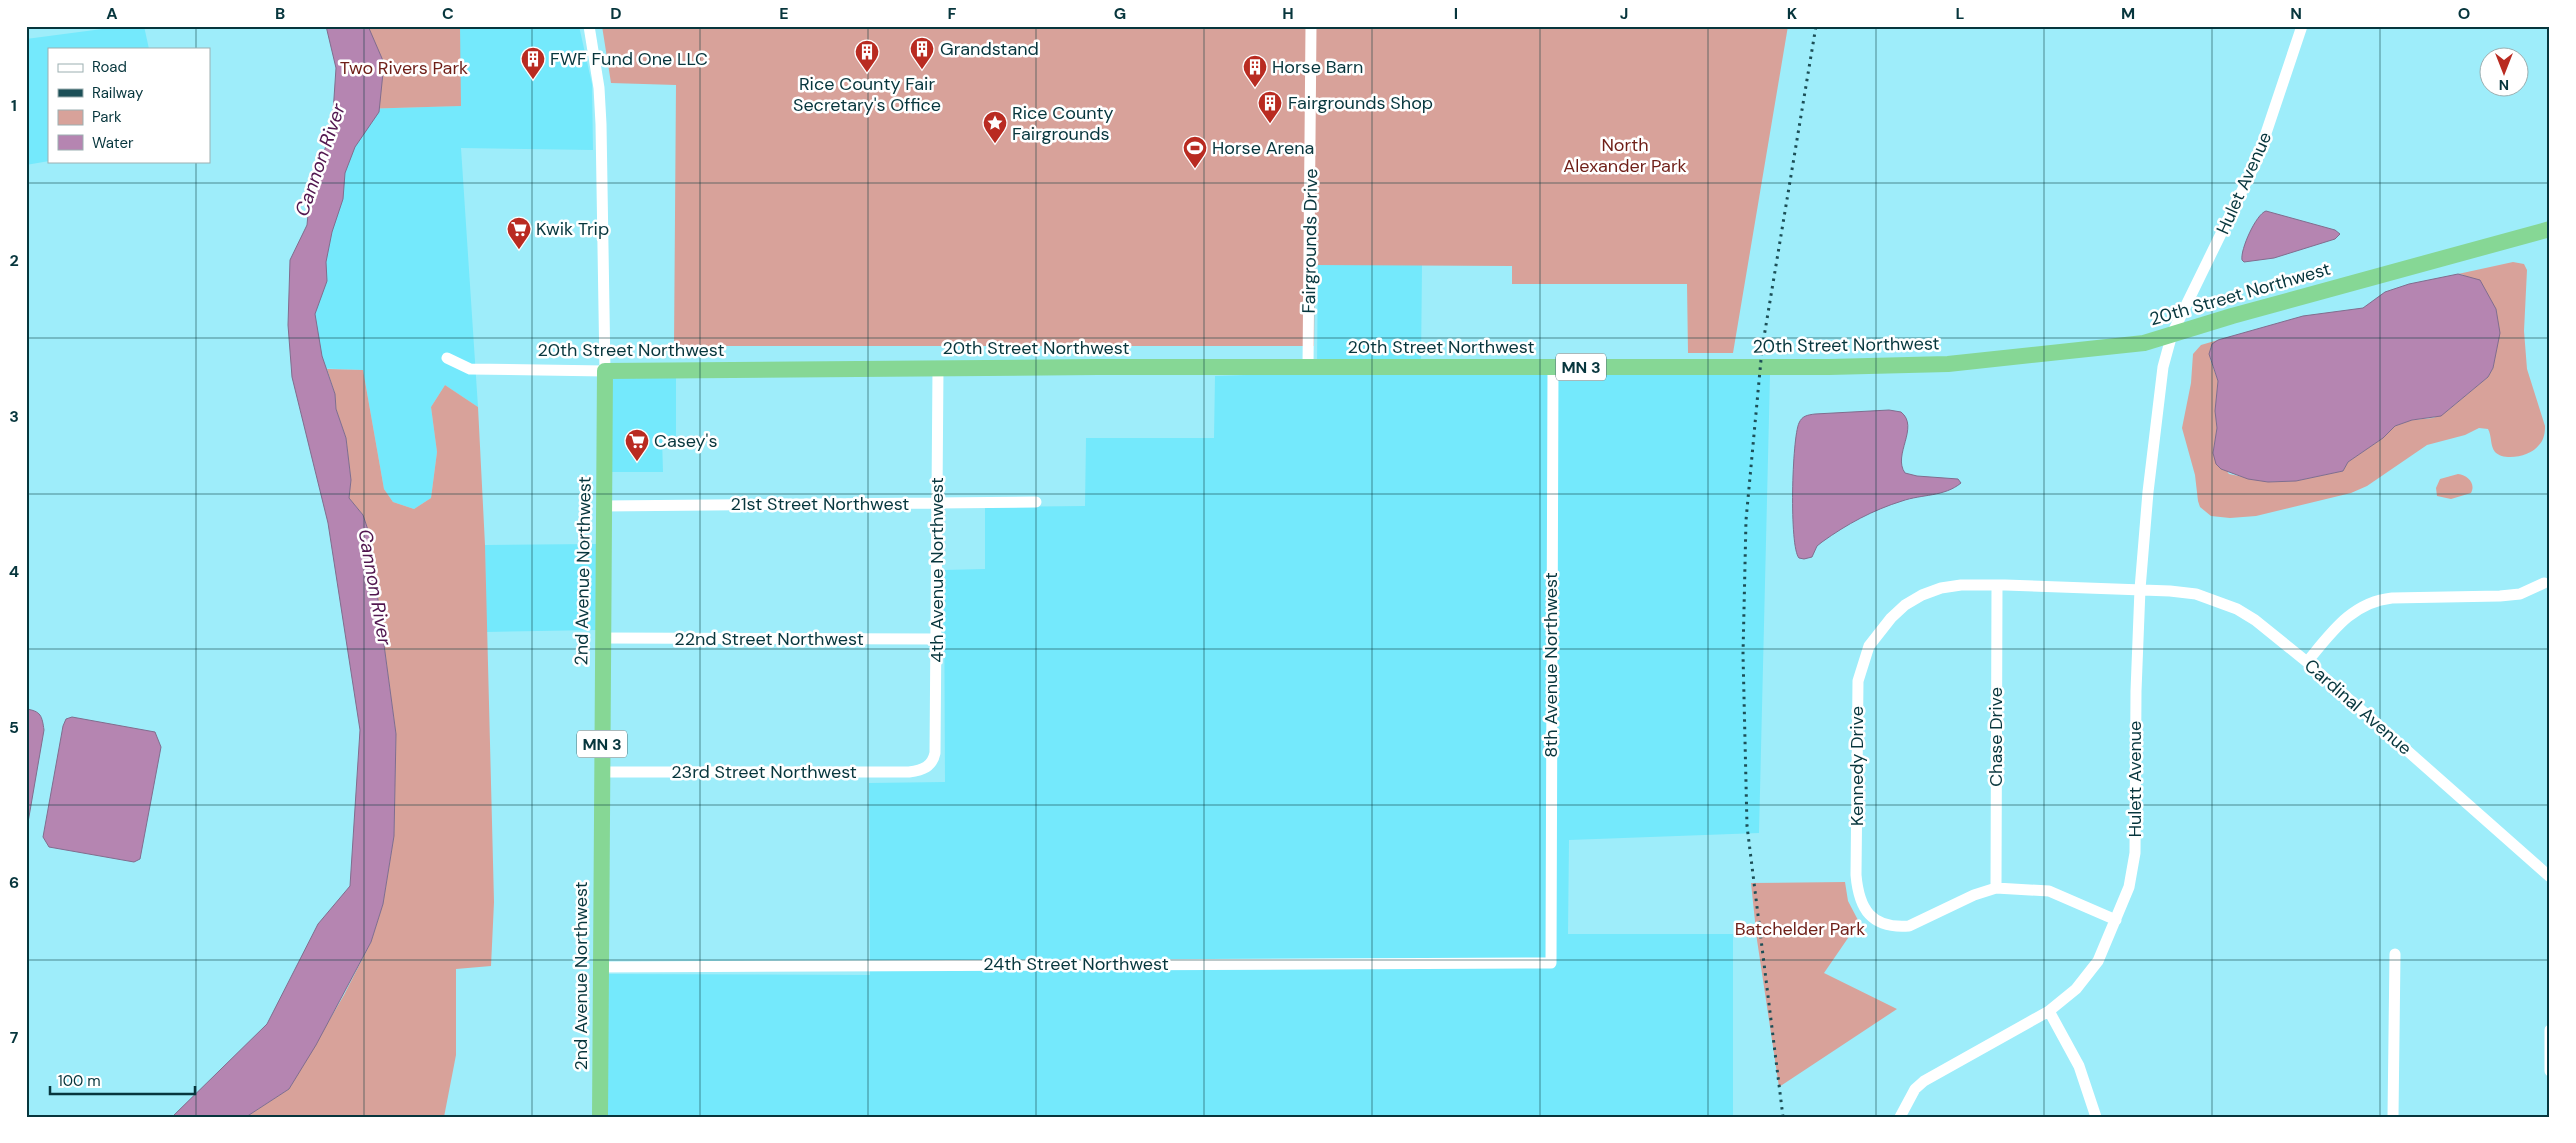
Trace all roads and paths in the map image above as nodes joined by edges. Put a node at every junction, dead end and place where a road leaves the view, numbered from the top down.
1 (589, 26) edge
2 (1311, 26) edge
3 (2302, 26) edge
4 (2547, 229) edge
5 (2172, 334) junction
6 (447, 358) dead end
7 (1308, 367) junction
8 (1553, 367) junction
9 (938, 368) junction
10 (604, 371) junction
11 (1036, 502) dead end
12 (937, 503) junction
13 (604, 506) junction
14 (2544, 583) dead end
15 (1997, 586) junction
16 (2140, 589) junction
17 (602, 638) junction
18 (936, 639) junction
19 (2307, 662) junction
20 (926, 768) joint
21 (601, 772) junction
22 (2550, 877) edge
23 (1996, 888) junction
24 (2116, 920) junction
25 (2395, 954) dead end
26 (1551, 964) joint
27 (601, 966) junction
28 (2049, 1011) junction
29 (2550, 1030) edge
30 (2550, 1071) edge
31 (600, 1117) edge
32 (1900, 1117) edge
33 (2096, 1117) edge
34 (2393, 1117) edge

1 - 10 street, 2nd Avenue Northwest
2 - 7 street, Fairgrounds Drive
3 - 5 street, Hulet Avenue
4 - 5 highway, 20th Street Northwest / MN 3
5 - 8 highway, 20th Street Northwest / MN 3
5 - 16 street, Hulett Avenue
6 - 10 street, 20th Street Northwest
7 - 8 highway, 20th Street Northwest / MN 3
7 - 9 highway, 20th Street Northwest / MN 3
8 - 26 street, 8th Avenue Northwest
9 - 10 highway, 20th Street Northwest / MN 3
9 - 12 street, 4th Avenue Northwest
10 - 13 highway, 2nd Avenue Northwest / MN 3
11 - 12 street, 21st Street Northwest
12 - 13 street, 21st Street Northwest
12 - 18 street, 4th Avenue Northwest
13 - 17 highway, 2nd Avenue Northwest / MN 3
14 - 19 street
15 - 16 street, Kennedy Drive
15 - 23 street, Chase Drive
15 - 23 street, Kennedy Drive
16 - 19 street, Cardinal Avenue
16 - 24 street, Hulett Avenue
17 - 18 street, 22nd Street Northwest
17 - 21 highway, 2nd Avenue Northwest / MN 3
18 - 20 street, 4th Avenue Northwest
19 - 22 street, Cardinal Avenue
20 - 21 street, 23rd Street Northwest
21 - 27 highway, 2nd Avenue Northwest / MN 3
23 - 24 street, Kennedy Drive
24 - 28 street, Hulett Avenue
25 - 34 street
26 - 27 street, 24th Street Northwest
27 - 31 highway, 2nd Avenue Northwest / MN 3
28 - 32 street, Hulett Avenue
28 - 33 street
29 - 30 street

